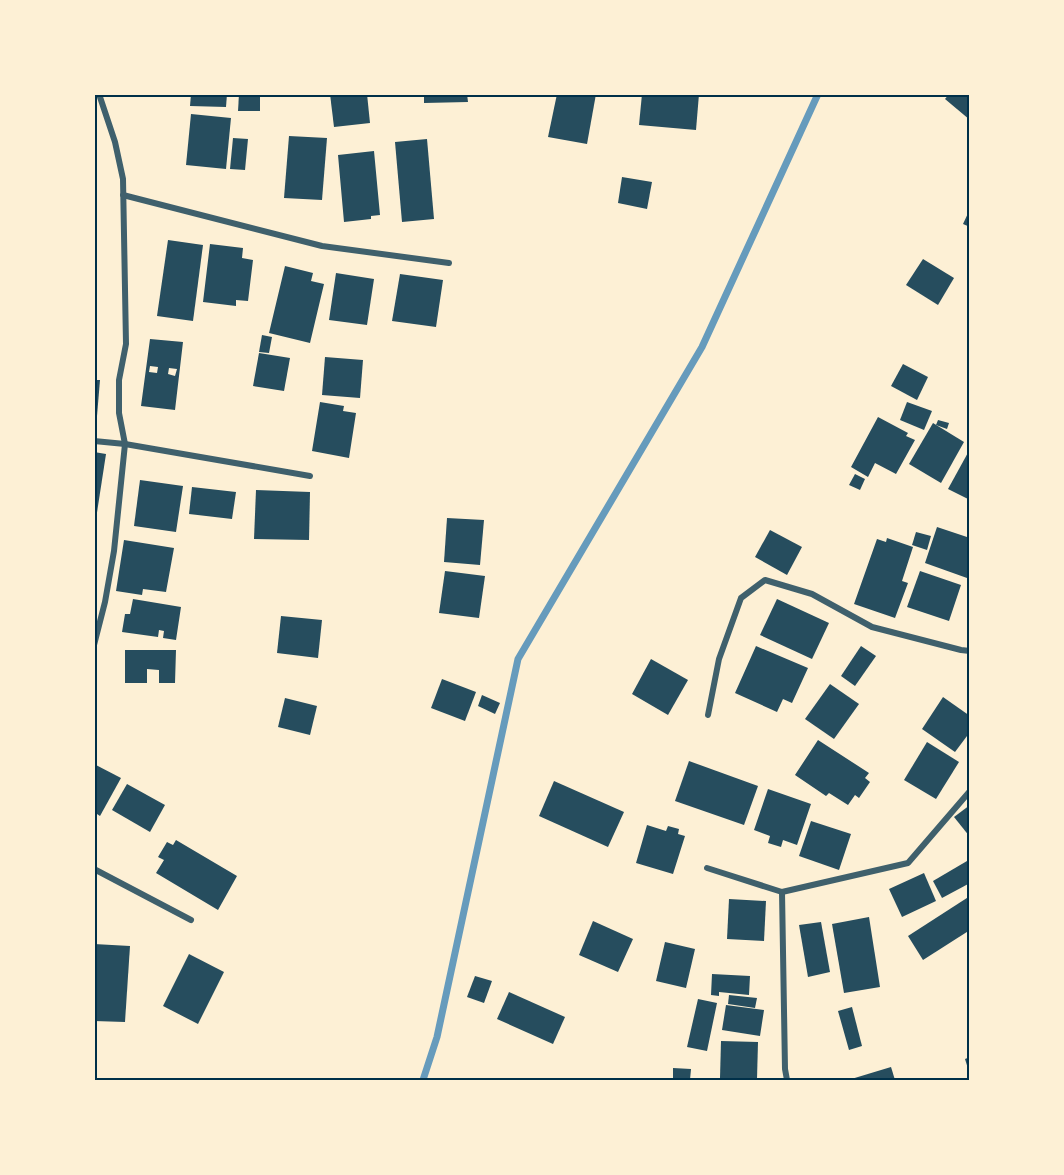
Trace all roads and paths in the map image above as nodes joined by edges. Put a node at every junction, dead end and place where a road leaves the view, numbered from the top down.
1 (99, 94) edge
2 (123, 195) junction
3 (449, 263) dead end
4 (94, 441) edge
5 (124, 444) junction
6 (310, 476) dead end
7 (94, 645) edge
8 (969, 651) edge
9 (708, 715) dead end
10 (969, 791) edge
11 (707, 868) dead end
12 (94, 869) edge
13 (782, 892) junction
14 (190, 920) dead end
15 (787, 1080) edge

1 - 2 street
2 - 3 street
2 - 5 street
4 - 5 street
5 - 6 street
5 - 7 street
8 - 9 street
10 - 13 street
11 - 13 street
12 - 14 street
13 - 15 street

